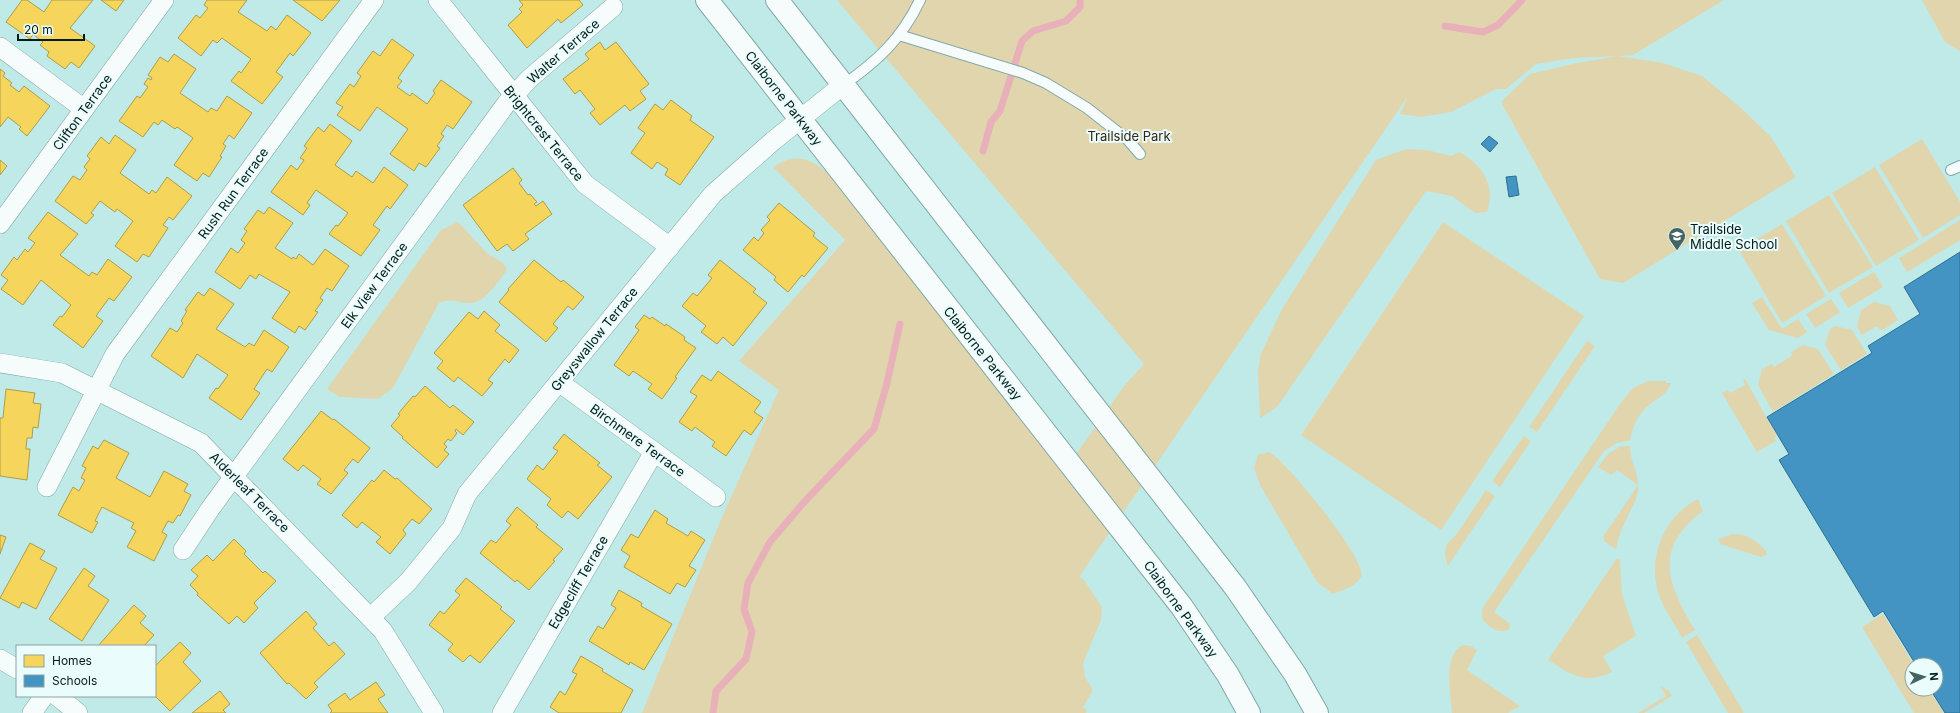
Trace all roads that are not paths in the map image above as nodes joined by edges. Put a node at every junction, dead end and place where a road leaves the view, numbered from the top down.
1 (164, 0) edge
2 (374, 0) edge
3 (438, 0) edge
4 (707, 0) edge
5 (777, 0) edge
6 (920, 0) edge
7 (613, 7) dead end
8 (899, 35) junction
9 (0, 47) edge
10 (843, 85) junction
11 (514, 96) junction
12 (84, 109) junction
13 (801, 120) junction
14 (1140, 154) dead end
15 (0, 224) edge
16 (670, 247) junction
17 (0, 363) edge
18 (559, 382) junction
19 (97, 389) junction
20 (654, 452) junction
21 (234, 475) junction
22 (47, 487) dead end
23 (716, 497) dead end
24 (183, 550) dead end
25 (371, 617) junction
26 (0, 659) edge
27 (16, 667) edge
28 (43, 697) edge
29 (58, 697) edge
30 (32, 713) edge
31 (78, 713) edge
32 (434, 713) edge
33 (502, 713) edge
34 (1249, 713) edge
35 (1317, 713) edge

1 - 12 street, Clifton Terrace
2 - 19 street, Rush Run Terrace
3 - 11 street, Brightcrest Terrace
4 - 13 main road, Claiborne Parkway
5 - 10 main road
6 - 8 lane
7 - 11 street, Walter Terrace
8 - 10 lane
8 - 14 lane
9 - 12 street
10 - 13 street, Greyswallow Terrace
10 - 35 main road
11 - 16 street, Brightcrest Terrace
11 - 21 street, Elk View Terrace
12 - 15 street, Clifton Terrace
13 - 16 street, Greyswallow Terrace
13 - 34 main road, Claiborne Parkway
16 - 18 street, Greyswallow Terrace
17 - 19 street, Alderleaf Terrace
18 - 20 street, Birchmere Terrace
18 - 25 street, Greyswallow Terrace
19 - 21 street, Alderleaf Terrace
19 - 22 street, Rush Run Terrace
20 - 23 street, Birchmere Terrace
20 - 33 street, Edgecliff Terrace
21 - 24 street, Elk View Terrace
21 - 25 street, Alderleaf Terrace
25 - 32 street, Alderleaf Terrace
26 - 27 street
28 - 30 street
29 - 31 street

